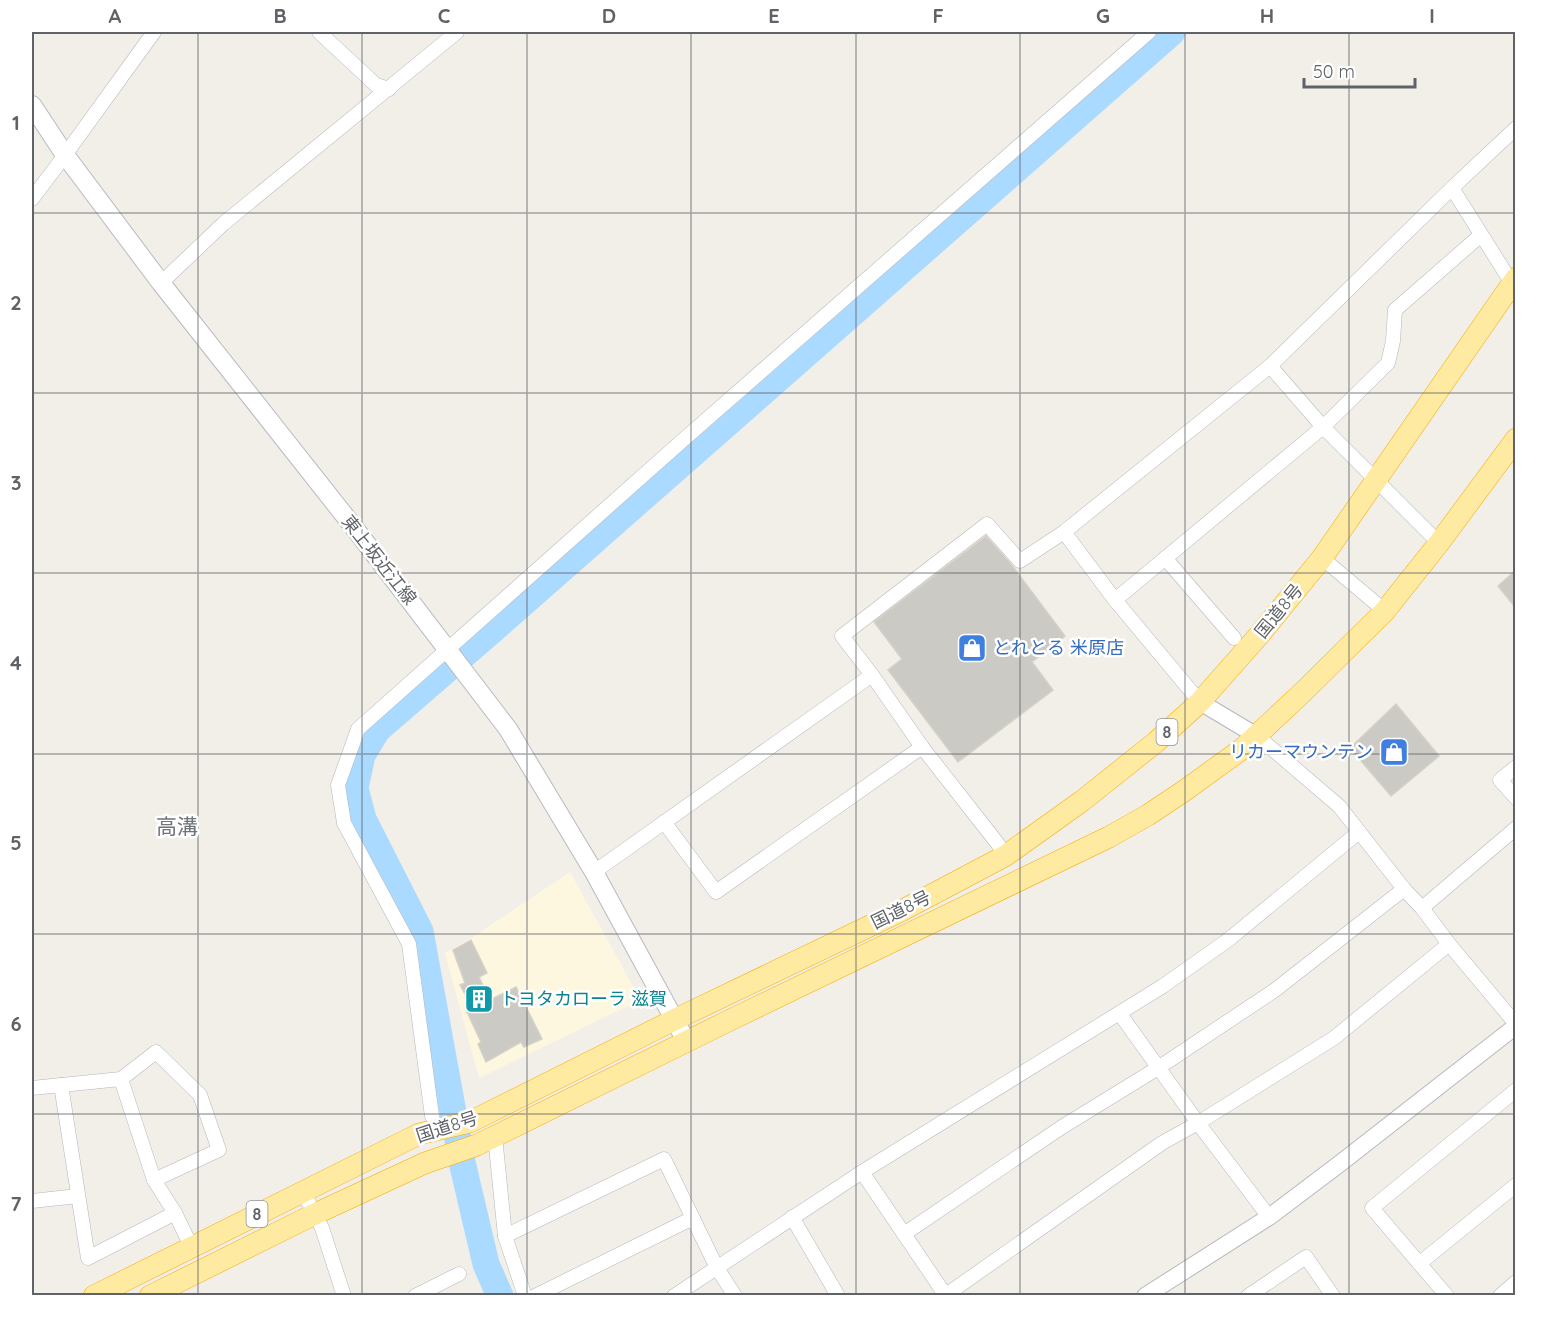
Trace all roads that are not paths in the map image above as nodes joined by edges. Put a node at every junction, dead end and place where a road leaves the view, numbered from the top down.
1 (154, 32) edge
2 (320, 32) edge
3 (457, 32) edge
4 (1149, 32) edge
5 (389, 89) junction
6 (32, 105) edge
7 (1515, 128) edge
8 (66, 155) junction
9 (1452, 188) junction
10 (32, 199) edge
11 (1481, 235) junction
12 (1515, 280) edge
13 (160, 283) junction
14 (1270, 366) junction
15 (1323, 427) junction
16 (1515, 439) edge
17 (1376, 481) junction
18 (1064, 532) junction
19 (1439, 543) junction
20 (1165, 558) junction
21 (1322, 558) junction
22 (1115, 600) junction
23 (1385, 611) junction
24 (1234, 638) dead end
25 (454, 657) junction
26 (872, 675) junction
27 (1200, 702) junction
28 (1257, 735) junction
29 (922, 747) junction
30 (1515, 767) edge
31 (1515, 798) edge
32 (664, 822) junction
33 (1515, 828) edge
34 (1359, 832) junction
35 (1005, 856) junction
36 (594, 872) junction
37 (1404, 889) junction
38 (1422, 908) junction
39 (1449, 944) junction
40 (1120, 1014) junction
41 (674, 1020) junction
42 (1515, 1025) edge
43 (686, 1041) junction
44 (1158, 1068) junction
45 (121, 1079) junction
46 (62, 1085) junction
47 (32, 1088) edge
48 (1515, 1090) edge
49 (432, 1116) dead end
50 (1198, 1123) junction
51 (486, 1140) junction
52 (862, 1172) junction
53 (153, 1180) junction
54 (1515, 1185) edge
55 (303, 1192) junction
56 (78, 1196) junction
57 (32, 1201) edge
58 (175, 1213) junction
59 (315, 1214) junction
60 (792, 1217) junction
61 (1269, 1217) junction
62 (693, 1218) junction
63 (904, 1234) junction
64 (505, 1236) junction
65 (191, 1246) junction
66 (1420, 1263) junction
67 (717, 1268) junction
68 (459, 1274) dead end
69 (1515, 1282) edge
70 (1150, 1294) edge
71 (946, 1295) edge
72 (94, 1296) edge
73 (150, 1296) edge
74 (344, 1296) edge
75 (415, 1296) edge
76 (525, 1296) edge
77 (535, 1296) edge
78 (674, 1296) edge
79 (735, 1296) edge
80 (838, 1296) edge
81 (1248, 1296) edge
82 (1334, 1296) edge
83 (1447, 1296) edge
84 (1500, 1296) edge

1 - 8 street
2 - 5 street
3 - 5 street
4 - 25 street
5 - 13 street
6 - 8 main road, 東上坂近江線
7 - 9 street
8 - 10 street
8 - 13 main road, 東上坂近江線
9 - 11 street
9 - 14 street
11 - 12 street
11 - 15 street
12 - 17 highway, 国道8号 / 8
13 - 25 main road, 東上坂近江線
14 - 15 street
14 - 18 street
15 - 17 street
15 - 20 street
16 - 19 highway, 国道8号 / 8
17 - 19 street
17 - 21 highway, 国道8号 / 8
18 - 22 street
18 - 26 street
19 - 23 highway, 国道8号 / 8
20 - 22 street
20 - 24 street
21 - 23 street
21 - 27 highway, 国道8号 / 8
22 - 27 street
23 - 28 highway, 国道8号 / 8
25 - 36 main road, 東上坂近江線
25 - 49 street
26 - 29 street
26 - 32 street
27 - 28 street
27 - 35 highway, 国道8号 / 8
28 - 34 street
28 - 43 highway, 国道8号 / 8
29 - 32 street
29 - 35 street
30 - 31 street
32 - 36 street
33 - 38 street
34 - 37 street
34 - 40 street
35 - 41 highway, 国道8号 / 8
36 - 41 main road, 東上坂近江線
37 - 38 street
37 - 44 street
38 - 39 street
39 - 42 street
39 - 50 street
40 - 44 street
40 - 52 street
41 - 43 main road, 東上坂近江線
41 - 55 highway, 国道8号 / 8
42 - 61 street
43 - 51 highway, 国道8号 / 8
44 - 50 street
44 - 63 street
45 - 46 street
45 - 53 street
45 - 53 street
46 - 47 street
46 - 56 street
48 - 66 street
50 - 61 street
50 - 71 street
51 - 59 highway, 国道8号 / 8
51 - 64 street
52 - 60 street
52 - 63 street
53 - 58 street
54 - 66 street
55 - 59 street
55 - 65 highway, 国道8号 / 8
56 - 57 street
56 - 58 street
58 - 65 street
59 - 73 highway, 国道8号 / 8
59 - 74 street
60 - 67 street
60 - 80 street
61 - 70 street
62 - 64 street
62 - 67 street
62 - 77 street
63 - 71 street
64 - 76 street
65 - 72 highway, 国道8号 / 8
66 - 83 street
67 - 78 street
67 - 79 street
68 - 75 street
69 - 84 street
81 - 82 street

